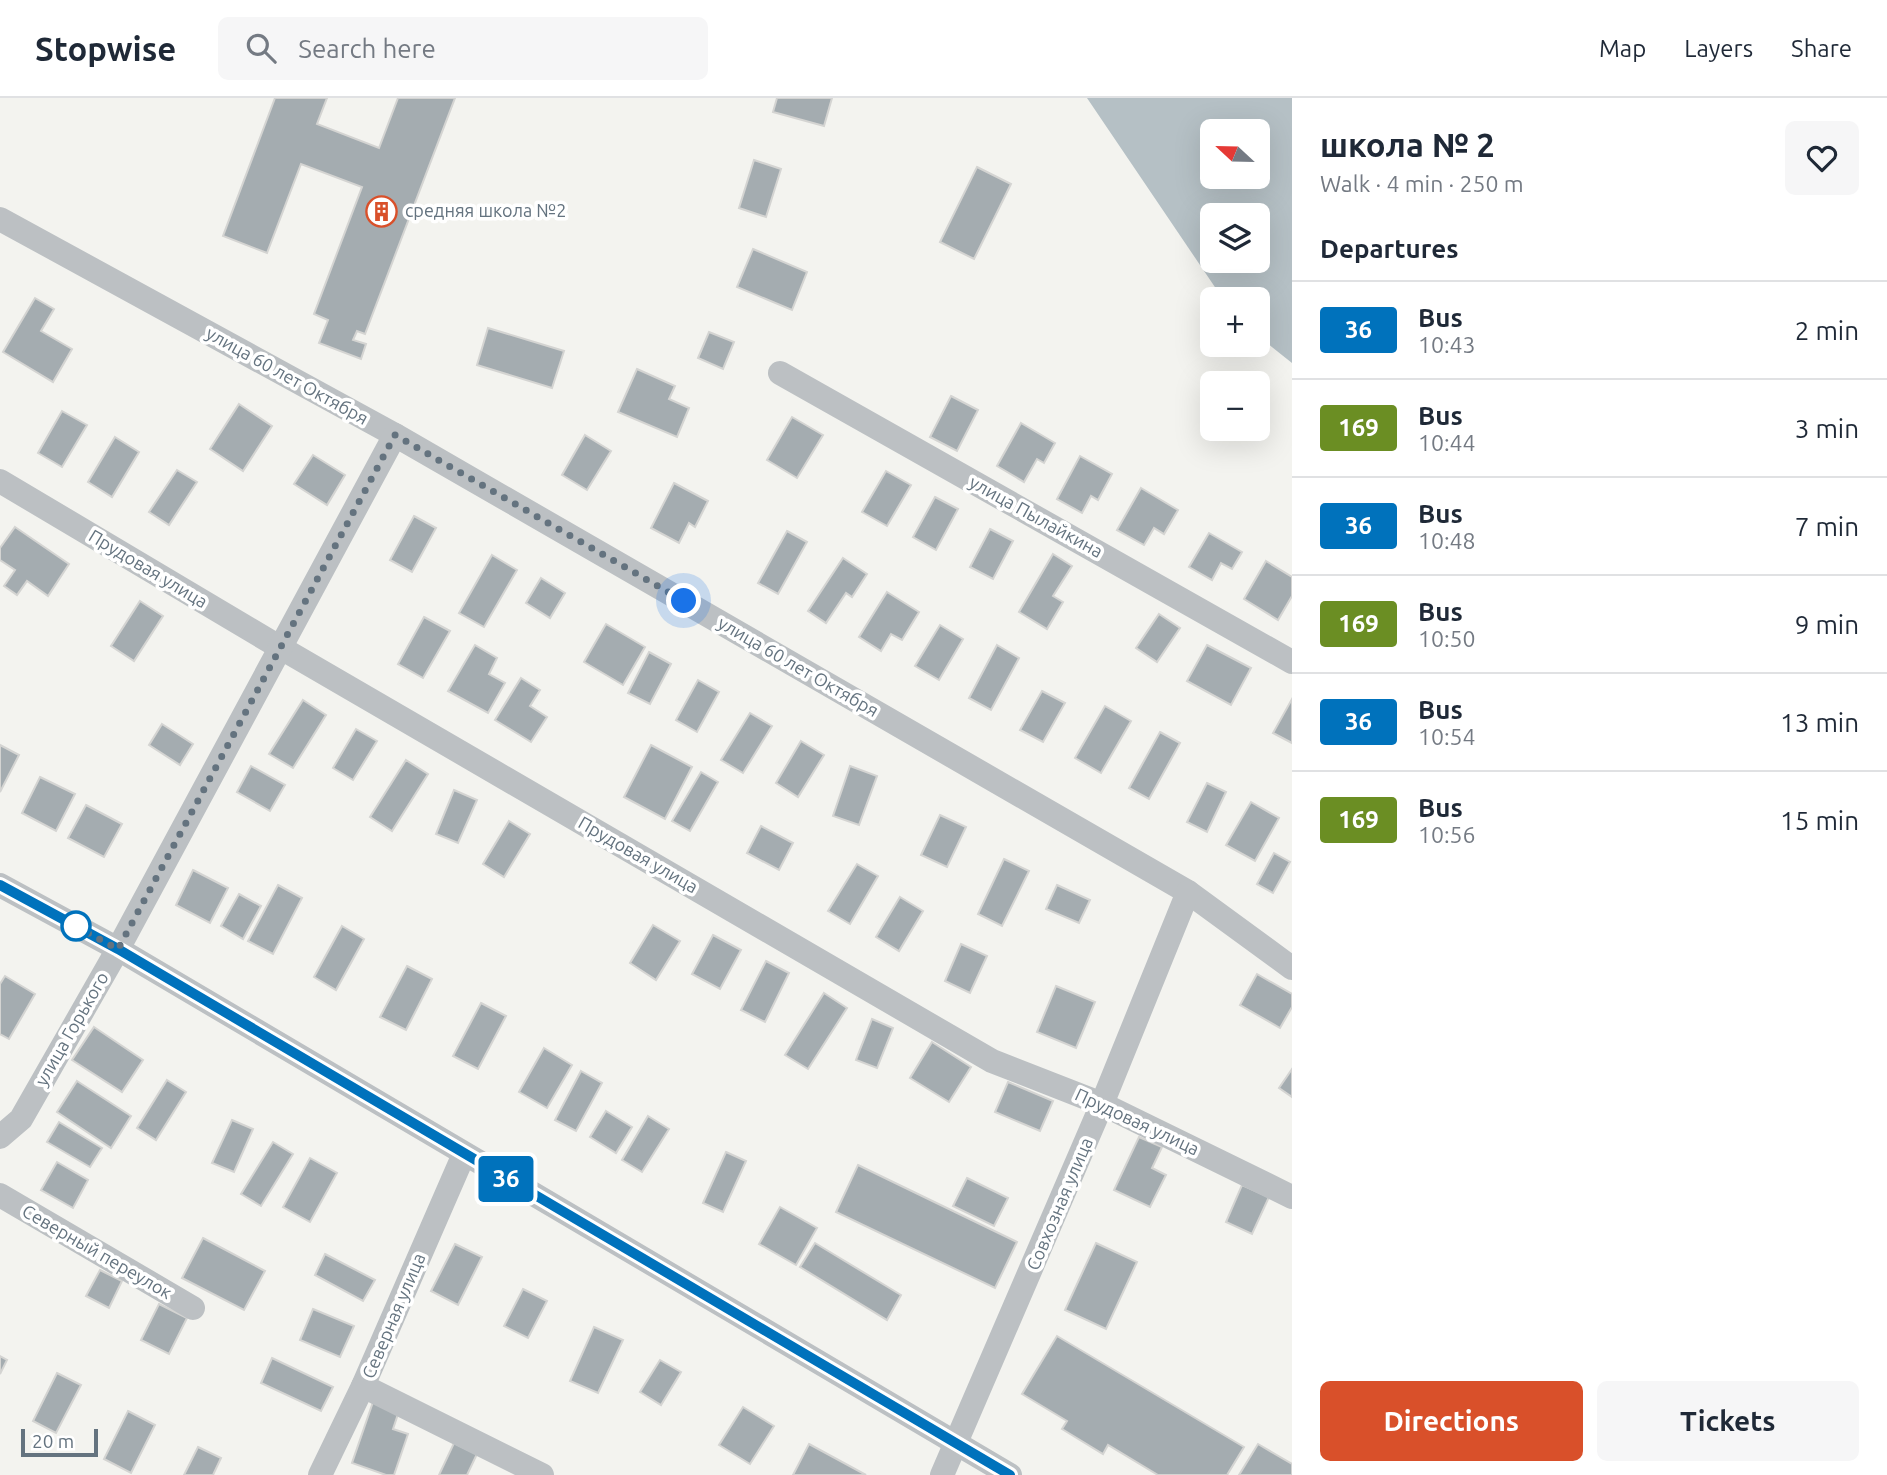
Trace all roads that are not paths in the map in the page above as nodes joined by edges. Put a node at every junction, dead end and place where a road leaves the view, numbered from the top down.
1 (0, 219) edge
2 (780, 373) dead end
3 (395, 435) junction
4 (0, 481) edge
5 (281, 648) junction
6 (1292, 662) edge
7 (0, 885) edge
8 (1188, 892) junction
9 (118, 949) junction
10 (1292, 968) edge
11 (1102, 1104) junction
12 (0, 1137) edge
13 (464, 1154) junction
14 (0, 1195) edge
15 (1292, 1197) edge
16 (193, 1308) dead end
17 (363, 1386) junction
18 (957, 1444) junction
19 (320, 1475) edge
20 (542, 1475) edge
21 (942, 1475) edge
22 (1010, 1475) edge

1 - 3 street, улица 60 лет Октября
2 - 6 street, улица Пылайкина
3 - 5 street, улица Горького
3 - 8 street, улица 60 лет Октября
4 - 5 street, Прудовая улица
5 - 9 street, улица Горького
5 - 11 street, Прудовая улица
7 - 9 street
8 - 10 street, улица 60 лет Октября
8 - 11 street, Совхозная улица
9 - 12 street, улица Горького
9 - 13 street
11 - 15 street, Прудовая улица
11 - 18 street, Совхозная улица
13 - 17 street, Северная улица
13 - 18 street
14 - 16 street, Северный переулок
17 - 19 street, Северная улица
17 - 20 street
18 - 21 street, Совхозная улица
18 - 22 street

